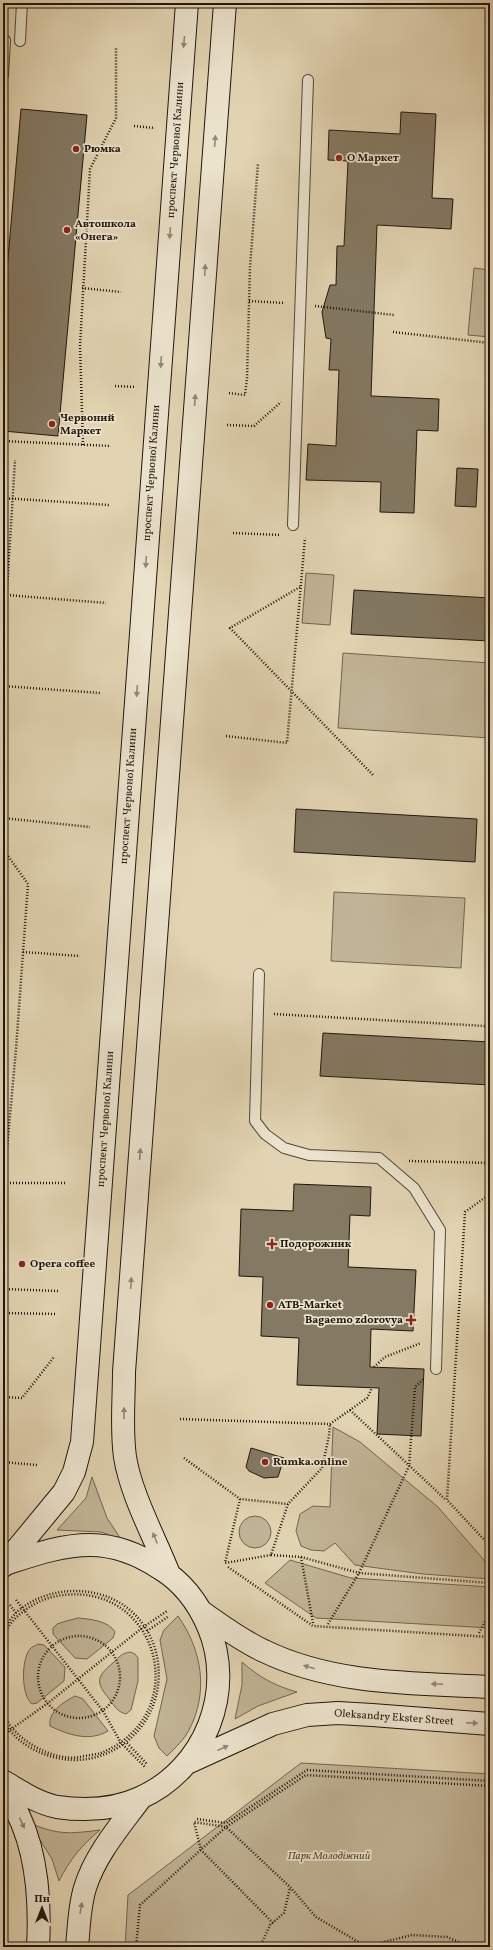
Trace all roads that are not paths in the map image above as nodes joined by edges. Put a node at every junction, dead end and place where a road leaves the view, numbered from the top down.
1 (22, 3) edge
2 (187, 3) edge
3 (224, 3) edge
4 (5, 40) dead end
5 (20, 41) dead end
6 (3, 75) edge
7 (308, 80) dead end
8 (293, 525) dead end
9 (259, 974) dead end
10 (436, 1369) road end
11 (4, 1565) edge
12 (169, 1574) junction
13 (202, 1612) junction
14 (490, 1687) edge
15 (490, 1724) edge
16 (187, 1763) junction
17 (3, 1781) edge
18 (3, 1789) edge
19 (140, 1798) junction
20 (38, 1947) edge
21 (77, 1947) edge

1 - 5 lane
2 -> 11 main road, проспект Червоної Калини
12 -> 3 main road
4 - 6 lane
7 - 8 lane
9 - 10 lane
11 - 12 main road
12 - 13 main road
14 -> 13 main road
13 - 16 main road
16 -> 15 main road, Oleksandry Ekster Street
16 - 19 main road
17 - 19 main road
18 -> 20 main road
21 -> 19 main road

